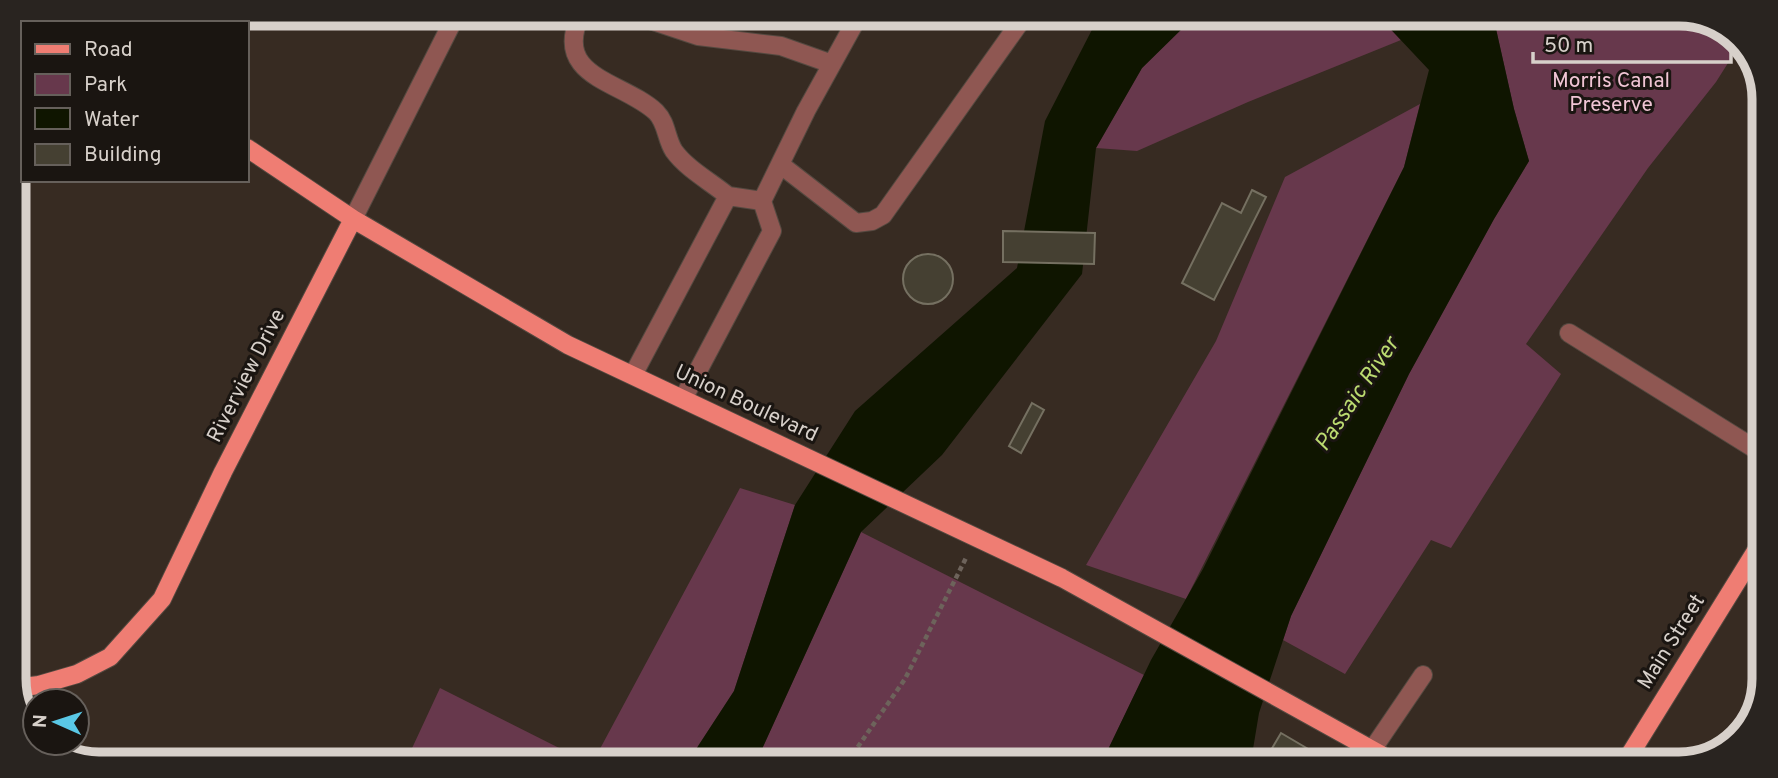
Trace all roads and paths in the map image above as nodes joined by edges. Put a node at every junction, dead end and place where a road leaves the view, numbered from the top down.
1 (450, 26) edge
2 (576, 26) edge
3 (668, 26) edge
4 (853, 26) edge
5 (1017, 26) edge
6 (832, 64) junction
7 (248, 149) edge
8 (781, 165) junction
9 (728, 196) junction
10 (762, 201) junction
11 (353, 219) junction
12 (1569, 332) dead end
13 (633, 375) junction
14 (682, 399) junction
15 (1752, 447) edge
16 (976, 537) junction
17 (1752, 557) edge
18 (1423, 675) dead end
19 (27, 687) edge
20 (1372, 750) junction
21 (854, 752) edge
22 (1376, 752) edge
23 (1632, 752) edge

1 - 11 street, Riverview Drive
2 - 9 street
3 - 6 street
4 - 6 street
5 - 8 street
6 - 8 street
7 - 11 main road, Union Boulevard
8 - 10 street
9 - 10 street
9 - 13 street
10 - 14 street
11 - 13 main road, Union Boulevard
11 - 19 main road, Riverview Drive
12 - 15 street
13 - 14 main road, Union Boulevard
14 - 16 main road, Union Boulevard
16 - 20 main road, Union Boulevard
16 - 21 path
17 - 23 main road, Main Street
18 - 20 street
20 - 22 main road, Union Boulevard

